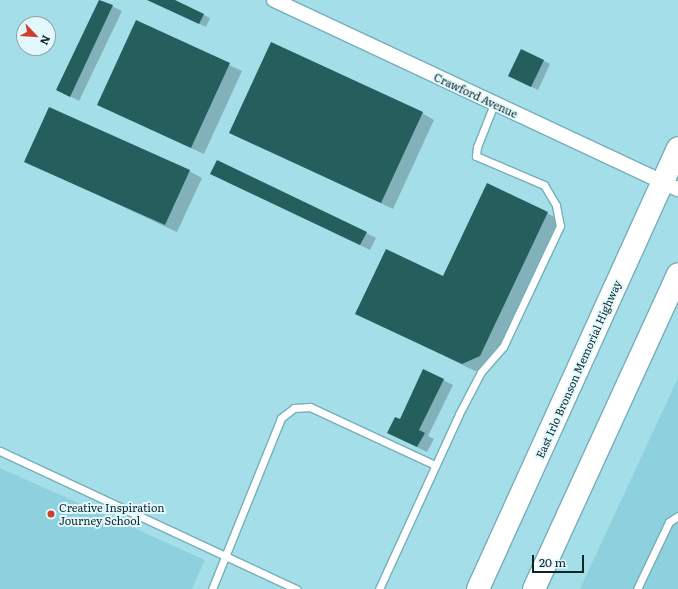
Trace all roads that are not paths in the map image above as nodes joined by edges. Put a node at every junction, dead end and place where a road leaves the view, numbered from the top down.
1 (274, 0) edge
2 (494, 104) junction
3 (678, 148) edge
4 (670, 186) edge
5 (678, 274) edge
6 (0, 451) edge
7 (436, 465) junction
8 (678, 516) edge
9 (226, 556) junction
10 (479, 588) edge
11 (212, 589) edge
12 (296, 589) edge
13 (380, 589) edge
14 (534, 589) edge
15 (636, 589) edge

1 - 2 street, Crawford Avenue
2 - 4 street, Crawford Avenue
2 - 7 lane
3 - 4 highway, East Irlo Bronson Memorial Highway
4 - 10 highway, East Irlo Bronson Memorial Highway
5 - 14 highway
6 - 9 lane
7 - 9 lane
7 - 13 lane
8 - 15 lane
9 - 11 lane
9 - 12 lane

